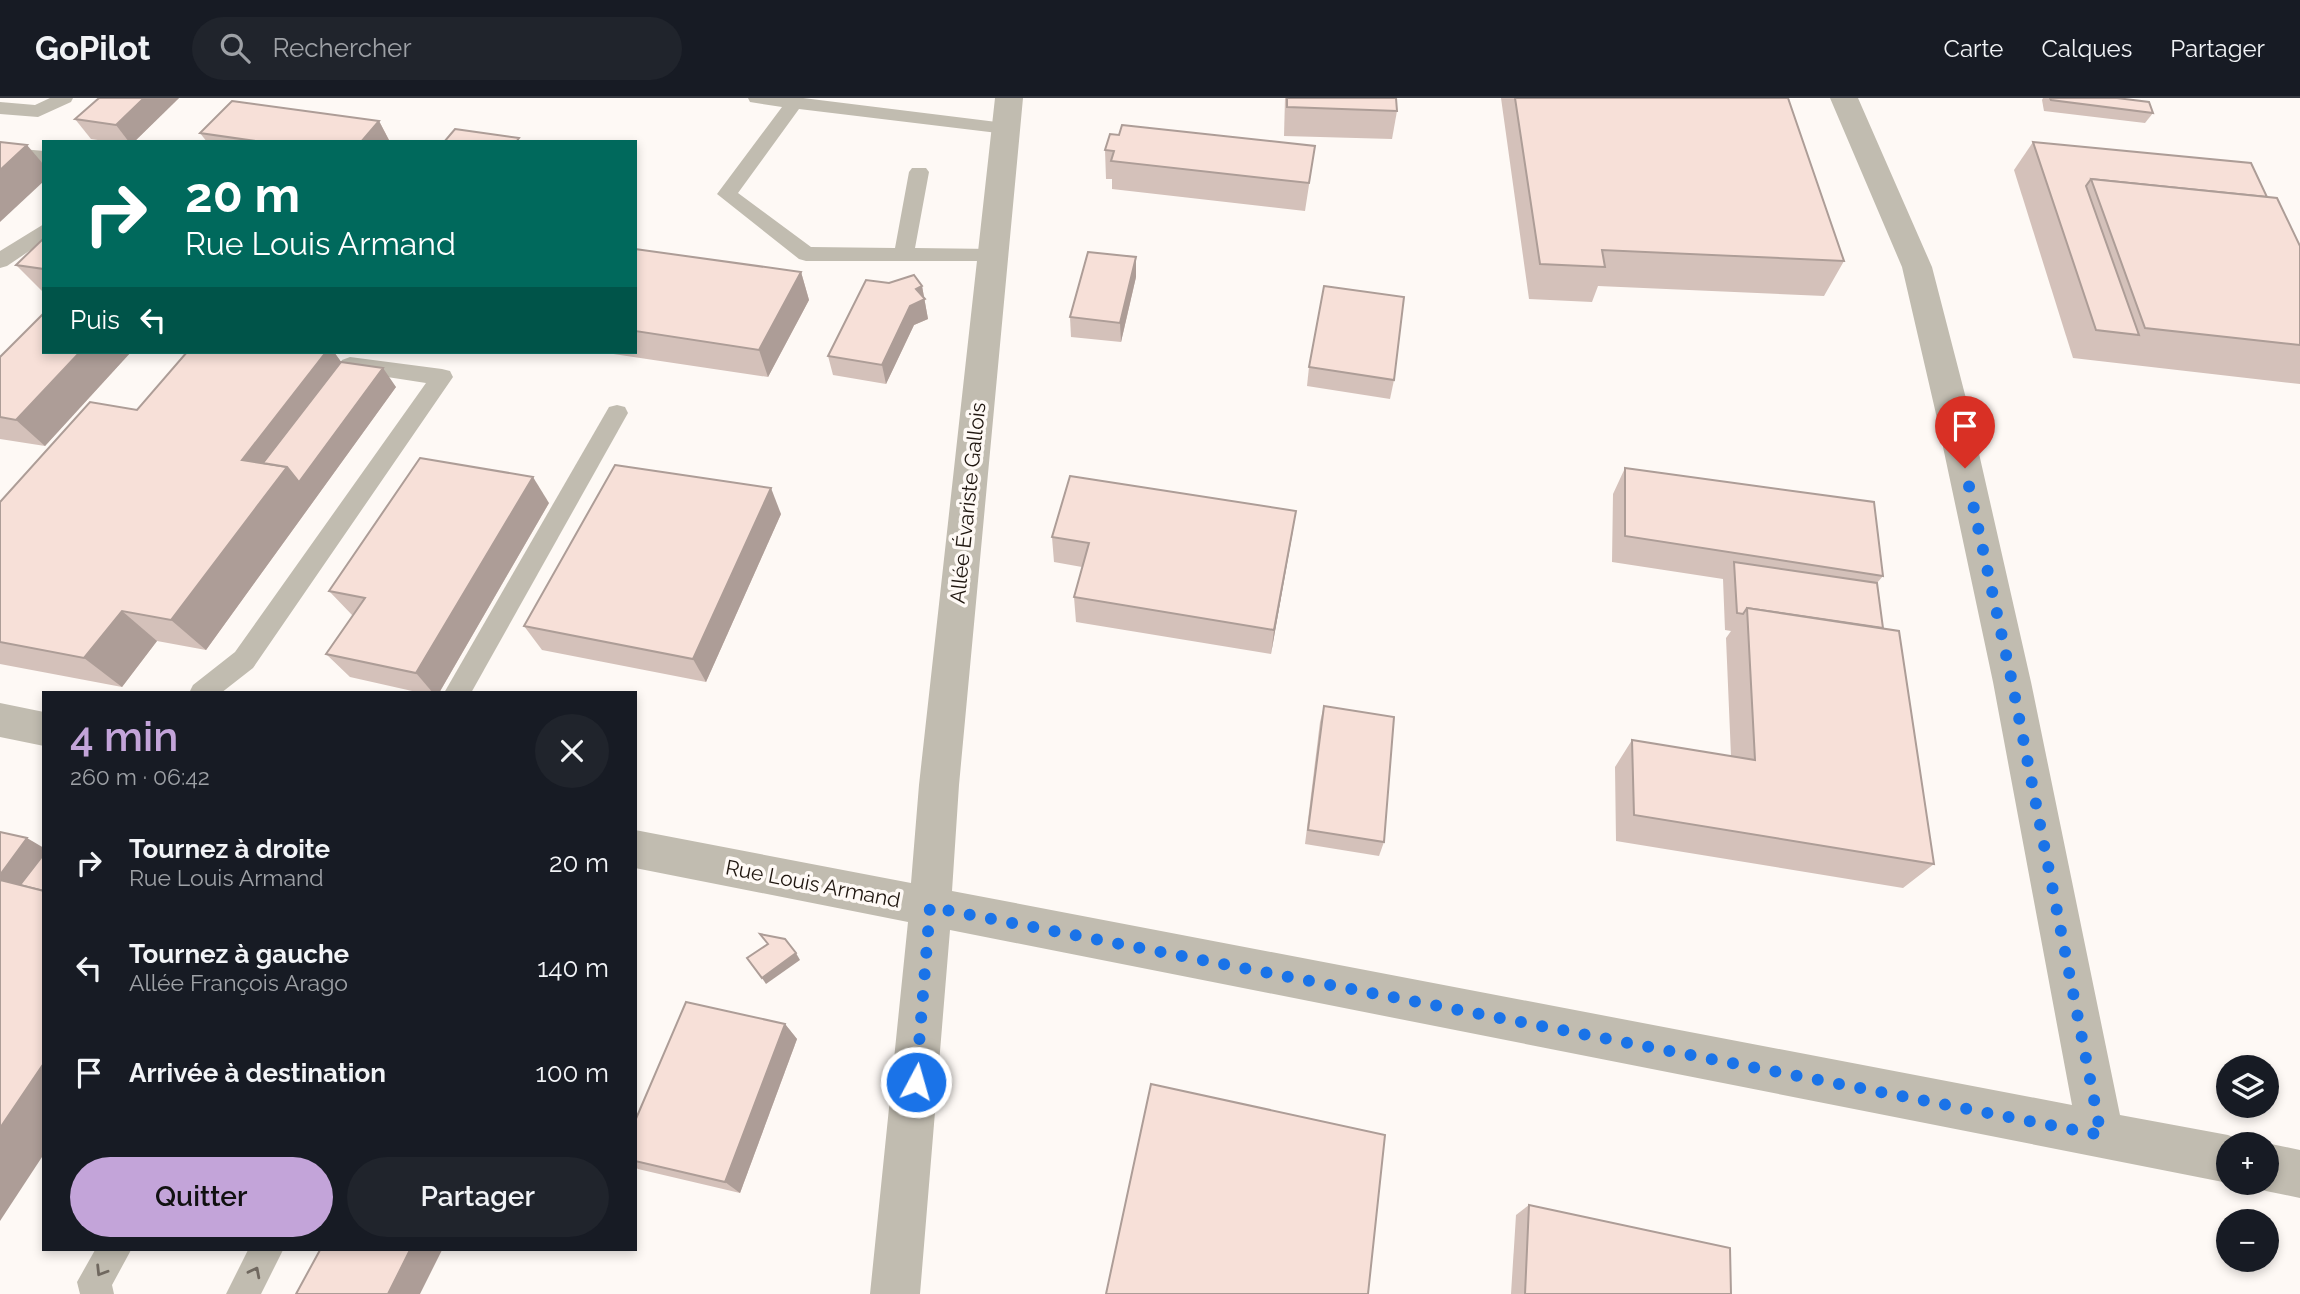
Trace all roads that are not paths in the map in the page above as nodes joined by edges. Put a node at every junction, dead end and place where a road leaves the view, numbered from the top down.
1 (64, 98) edge
2 (757, 98) edge
3 (1844, 98) edge
4 (794, 103) junction
5 (0, 108) edge
6 (1007, 113) edge
7 (0, 153) edge
8 (42, 157) edge
9 (919, 172) dead end
10 (42, 231) edge
11 (904, 254) junction
12 (994, 256) junction
13 (0, 261) edge
14 (327, 362) dead end
15 (617, 413) dead end
16 (205, 691) edge
17 (458, 691) edge
18 (0, 720) edge
19 (42, 729) edge
20 (637, 849) edge
21 (930, 907) junction
22 (2101, 1135) junction
23 (2216, 1157) edge
24 (2279, 1170) edge
25 (2300, 1174) edge
26 (113, 1251) edge
27 (265, 1251) edge
28 (97, 1294) edge
29 (243, 1294) edge
30 (895, 1294) edge

1 - 5 lane
2 - 4 lane
3 - 22 street
4 - 6 lane
4 - 11 lane
6 - 12 street, Allée Évariste Gallois
7 - 8 lane
9 - 11 lane
10 - 13 lane
11 - 12 lane
12 - 21 street, Allée Évariste Gallois
14 - 16 lane
15 - 17 lane
18 - 19 street
20 - 21 street, Rue Louis Armand
21 - 22 street, Rue Louis Armand
21 - 30 street, Allée Évariste Gallois
22 - 23 street, Rue Louis Armand
24 - 25 street
26 -> 28 lane
29 -> 27 lane

